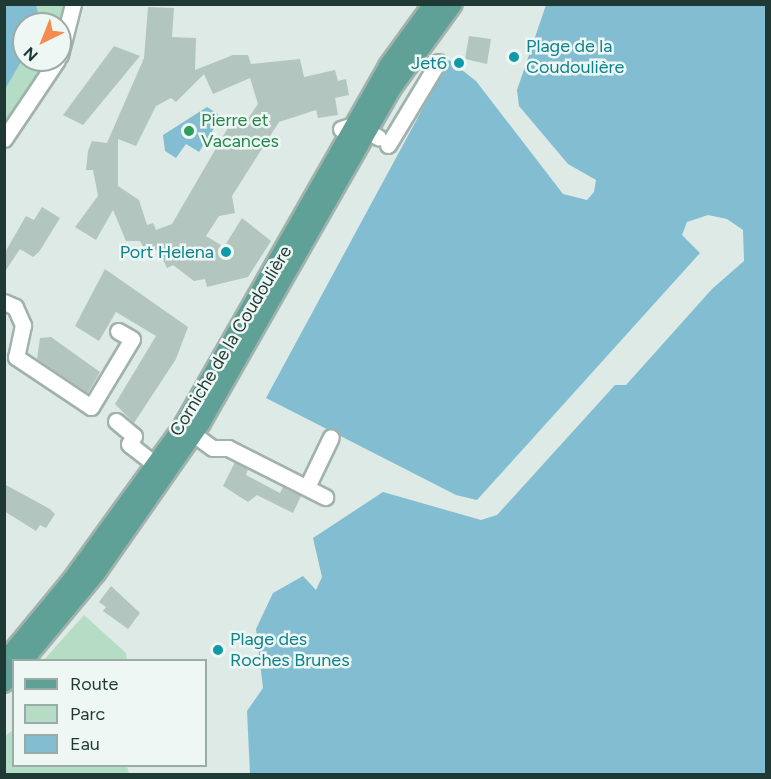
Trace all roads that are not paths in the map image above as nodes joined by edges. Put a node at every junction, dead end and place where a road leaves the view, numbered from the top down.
1 (433, 4) edge
2 (453, 4) edge
3 (438, 62) dead end
4 (49, 72) edge
5 (366, 133) junction
6 (4, 139) edge
7 (4, 302) edge
8 (118, 331) dead end
9 (116, 421) dead end
10 (188, 430) junction
11 (331, 437) dead end
12 (156, 465) junction
13 (307, 487) junction
14 (326, 496) dead end
15 (25, 659) edge
16 (4, 662) edge

1 - 5 main road, Corniche de la Coudoulière
2 - 5 main road, Corniche de la Coudoulière
3 - 5 street
4 - 6 street
5 - 10 main road, Corniche de la Coudoulière
5 - 10 main road, Corniche de la Coudoulière
7 - 8 street
9 - 12 street
10 - 12 main road, Corniche de la Coudoulière
10 - 13 street
10 - 15 main road, Corniche de la Coudoulière
11 - 13 street
12 - 16 main road, Corniche de la Coudoulière
13 - 14 street

